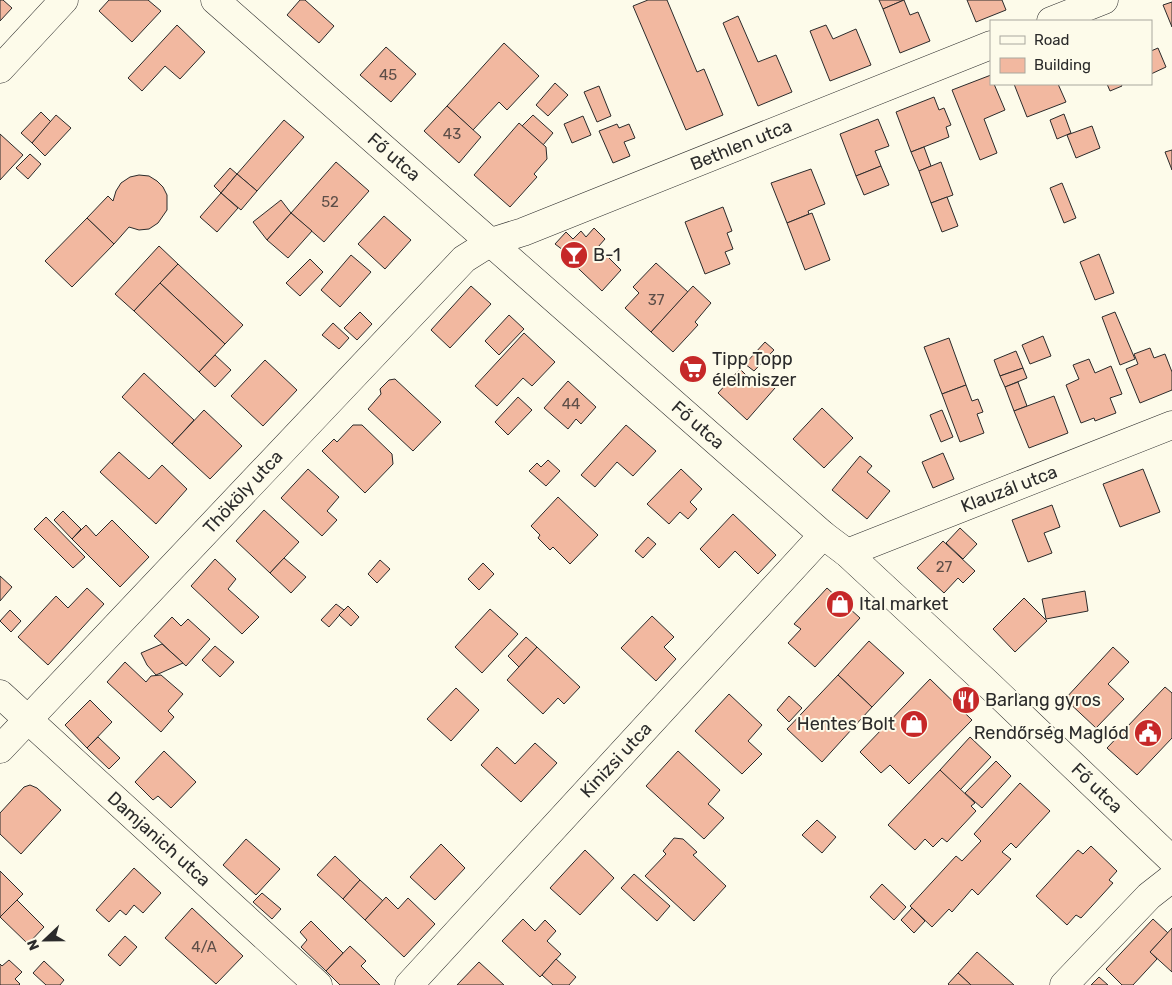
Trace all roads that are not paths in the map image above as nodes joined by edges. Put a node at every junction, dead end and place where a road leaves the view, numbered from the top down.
1 (64, 0) edge
2 (215, 0) edge
3 (1104, 0) edge
4 (1054, 20) edge
5 (990, 45) edge
6 (0, 69) edge
7 (491, 242) junction
8 (1172, 425) edge
9 (822, 535) junction
10 (847, 553) junction
11 (0, 694) edge
12 (28, 719) junction
13 (0, 749) edge
14 (1172, 860) edge
15 (1172, 878) edge
16 (318, 985) edge
17 (409, 985) edge
18 (1064, 985) edge

1 - 6 street
2 - 7 street, Fő utca
3 - 4 street
5 - 7 street, Bethlen utca
7 - 9 street, Fő utca
7 - 12 street, Thököly utca
8 - 10 street, Klauzál utca
9 - 10 street, Fő utca
9 - 17 street, Kinizsi utca
10 - 14 street, Fő utca
11 - 12 street, Damjanich utca
12 - 13 street, Thököly utca
12 - 16 street, Damjanich utca
15 - 18 street

